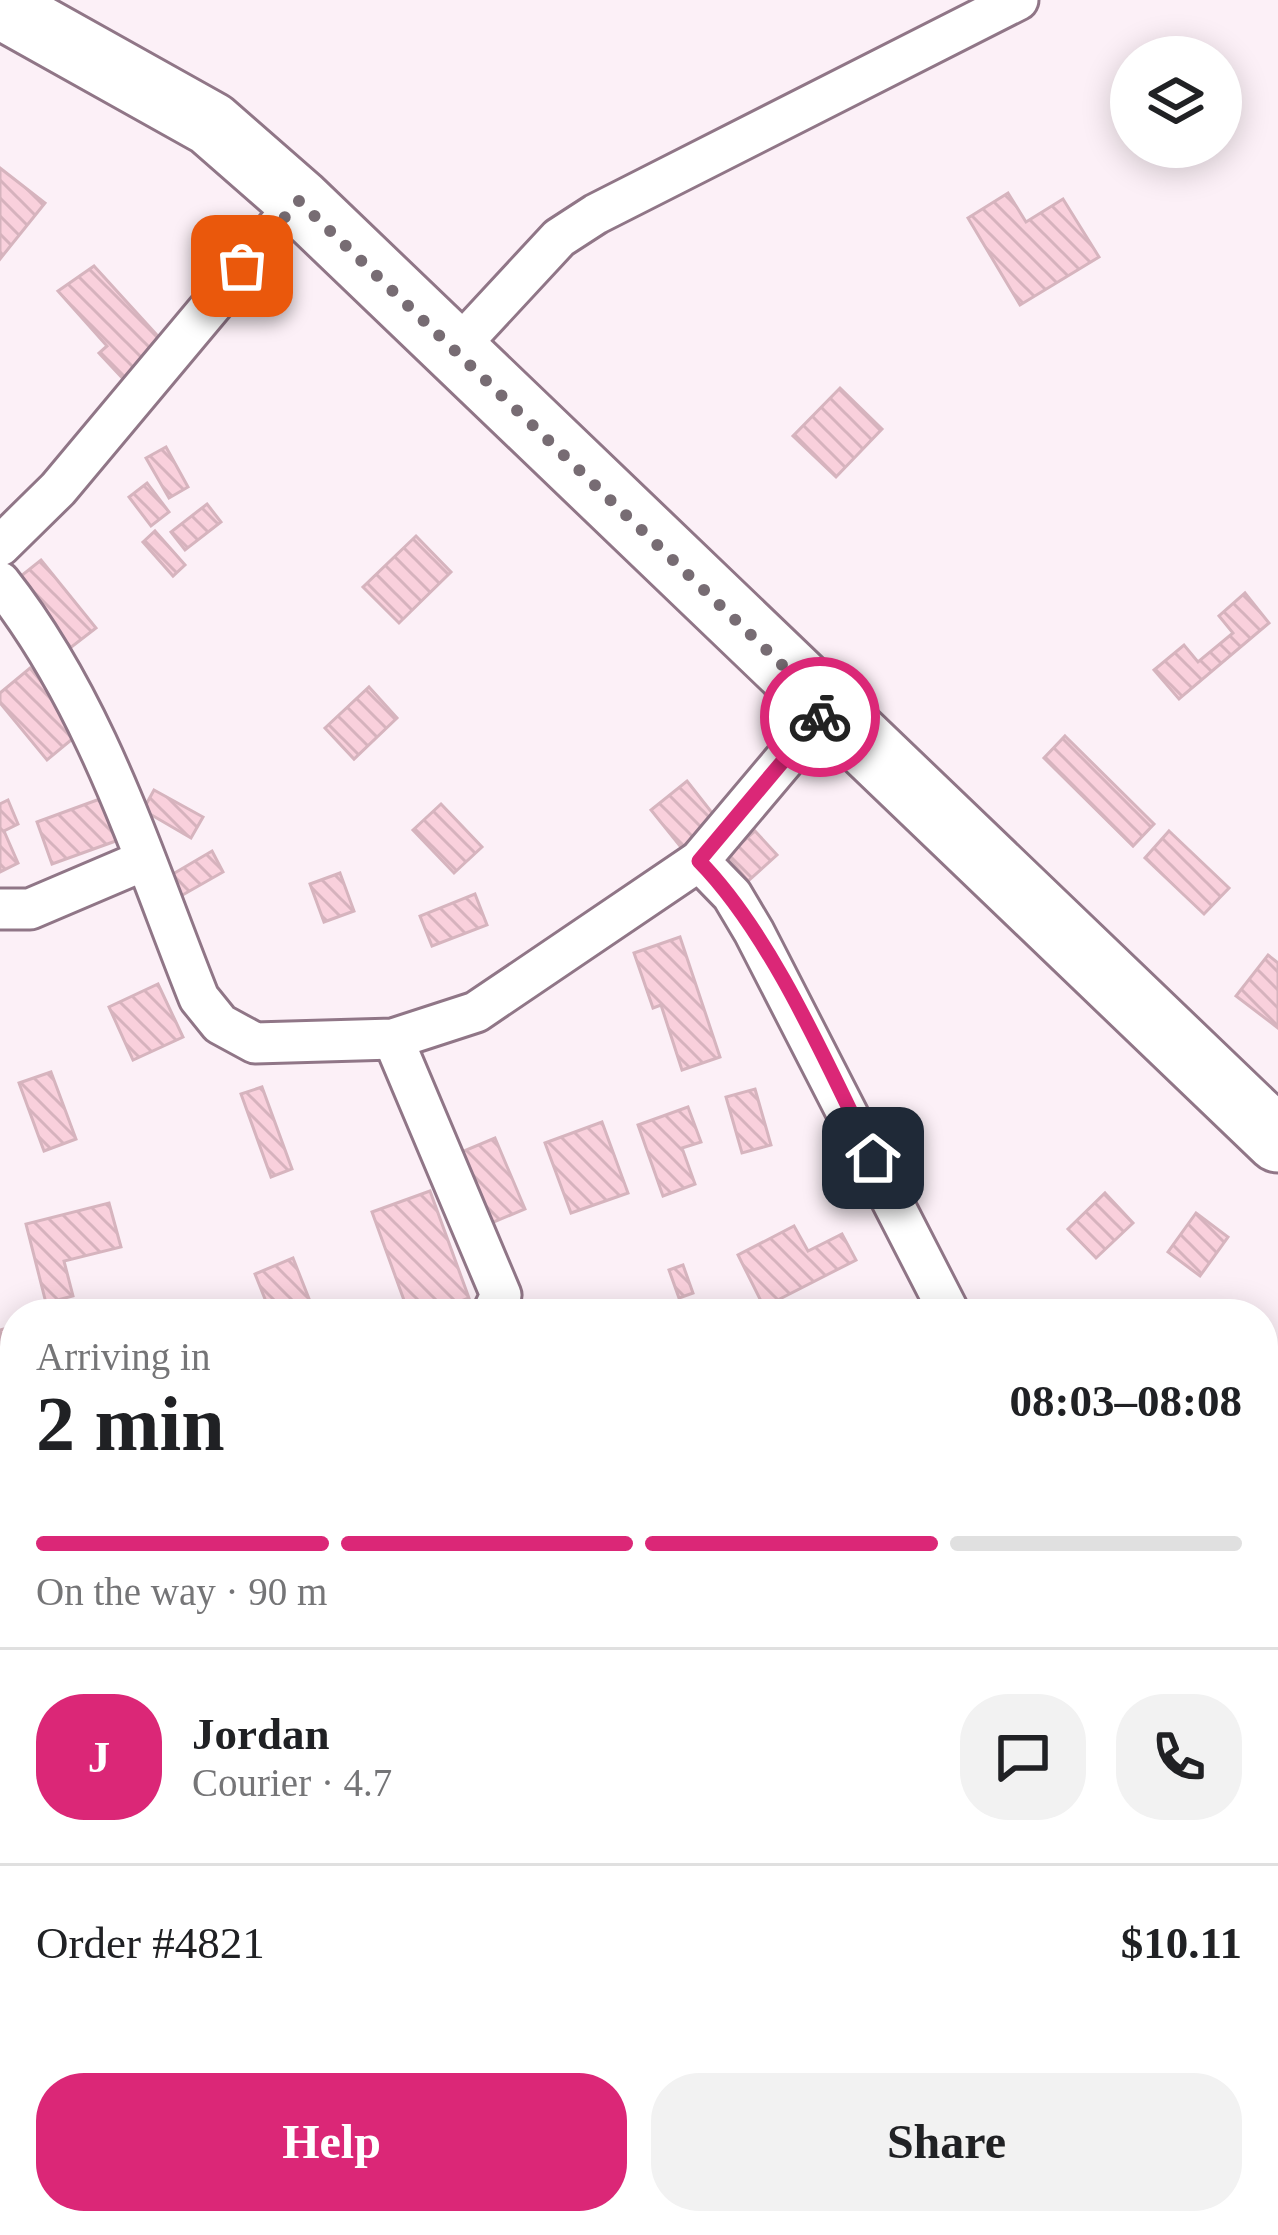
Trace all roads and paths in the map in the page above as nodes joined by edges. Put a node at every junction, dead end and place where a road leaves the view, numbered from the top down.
1 (1018, 0) edge
2 (0, 6) edge
3 (299, 201) junction
4 (457, 348) junction
5 (0, 546) edge
6 (0, 582) edge
7 (827, 708) junction
8 (145, 860) junction
9 (699, 861) junction
10 (0, 909) edge
11 (393, 1039) junction
12 (1278, 1140) edge
13 (498, 1299) edge
14 (942, 1299) edge

1 - 4 street
2 - 3 main road
3 - 4 main road
3 - 5 street
4 - 7 main road
6 - 8 street
7 - 9 street
7 - 12 main road
8 - 10 street
8 - 11 street
9 - 11 street
9 - 14 street
11 - 13 street

